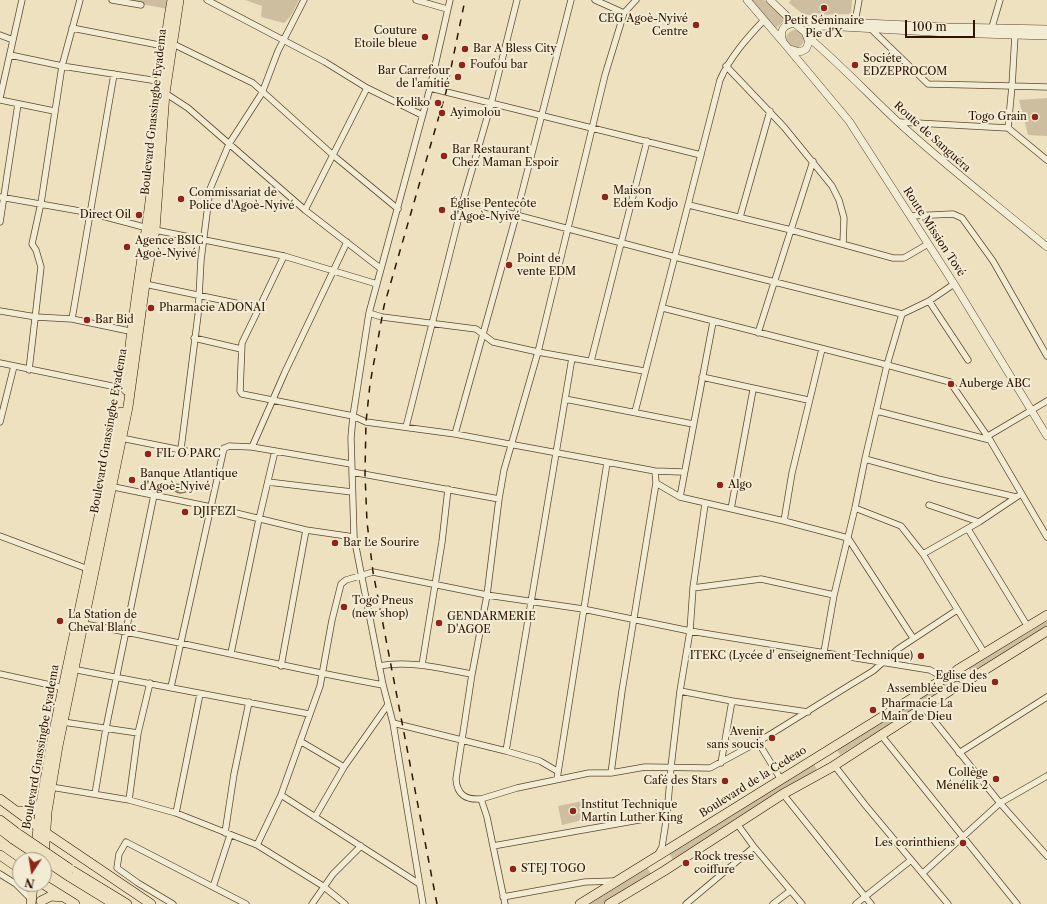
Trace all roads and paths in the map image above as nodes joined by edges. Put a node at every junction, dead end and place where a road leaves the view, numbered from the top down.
1 (22, 0) edge
2 (80, 0) edge
3 (112, 0) edge
4 (172, 0) edge
5 (179, 0) edge
6 (207, 0) edge
7 (304, 0) edge
8 (416, 0) edge
9 (450, 0) edge
10 (517, 0) edge
11 (571, 0) edge
12 (595, 0) edge
13 (636, 0) edge
14 (746, 0) edge
15 (770, 0) edge
16 (859, 0) edge
17 (1000, 0) edge
18 (141, 5) dead end
19 (447, 9) junction
20 (624, 13) junction
21 (764, 20) junction
22 (855, 22) junction
23 (794, 23) junction
24 (992, 27) junction
25 (72, 28) junction
26 (1047, 29) edge
27 (871, 30) junction
28 (1015, 32) junction
29 (0, 35) edge
30 (1047, 36) edge
31 (808, 37) junction
32 (13, 40) junction
33 (282, 41) junction
34 (783, 42) junction
35 (168, 45) junction
36 (806, 48) junction
37 (790, 50) junction
38 (10, 55) junction
39 (831, 56) junction
40 (62, 66) junction
41 (726, 66) junction
42 (114, 74) junction
43 (810, 75) junction
44 (163, 82) junction
45 (1012, 86) junction
46 (1047, 87) edge
47 (367, 88) junction
48 (430, 88) junction
49 (262, 93) junction
50 (165, 94) junction
51 (0, 99) edge
52 (18, 104) junction
53 (491, 104) junction
54 (54, 111) junction
55 (770, 111) junction
56 (422, 115) junction
57 (541, 115) junction
58 (898, 122) junction
59 (1008, 128) junction
60 (592, 129) junction
61 (647, 141) junction
62 (229, 144) junction
63 (701, 155) junction
64 (334, 156) junction
65 (1047, 160) edge
66 (813, 161) junction
67 (2, 197) edge
68 (463, 200) junction
69 (41, 203) junction
70 (689, 205) junction
71 (398, 209) junction
72 (306, 210) junction
73 (91, 213) junction
74 (516, 216) junction
75 (910, 216) junction
76 (740, 217) junction
77 (0, 222) edge
78 (568, 228) junction
79 (151, 229) junction
80 (791, 230) junction
81 (204, 241) junction
82 (347, 242) junction
83 (620, 242) junction
84 (843, 244) junction
85 (928, 244) junction
86 (1046, 245) edge
87 (284, 256) junction
88 (675, 257) junction
89 (380, 268) junction
90 (333, 270) junction
91 (773, 282) junction
92 (145, 284) junction
93 (376, 284) junction
94 (954, 284) junction
95 (199, 296) junction
96 (929, 301) junction
97 (259, 308) junction
98 (662, 308) junction
99 (0, 311) edge
100 (369, 313) junction
101 (902, 314) junction
102 (36, 317) junction
103 (72, 320) junction
104 (713, 322) junction
105 (433, 323) junction
106 (135, 332) junction
107 (758, 332) junction
108 (484, 336) junction
109 (194, 338) junction
110 (1045, 348) edge
111 (241, 349) junction
112 (822, 349) junction
113 (538, 352) junction
114 (1047, 356) edge
115 (572, 358) junction
116 (968, 360) dead end
117 (591, 361) junction
118 (0, 363) edge
119 (887, 365) junction
120 (14, 366) junction
121 (29, 370) junction
122 (644, 371) junction
123 (702, 377) junction
124 (126, 389) junction
125 (753, 390) junction
126 (274, 399) junction
127 (566, 399) junction
128 (808, 400) junction
129 (1047, 401) edge
130 (1031, 410) junction
131 (877, 411) junction
132 (635, 412) junction
133 (353, 416) junction
134 (0, 422) edge
135 (693, 424) junction
136 (406, 427) junction
137 (456, 434) junction
138 (1047, 436) edge
139 (122, 438) junction
140 (989, 438) junction
141 (510, 444) junction
142 (252, 447) junction
143 (224, 448) junction
144 (181, 449) junction
145 (275, 451) junction
146 (556, 453) junction
147 (865, 459) junction
148 (607, 463) junction
149 (351, 464) junction
150 (655, 471) junction
151 (352, 472) junction
152 (683, 472) junction
153 (268, 482) junction
154 (656, 483) junction
155 (108, 486) junction
156 (448, 489) junction
157 (352, 492) junction
158 (1022, 494) junction
159 (154, 495) junction
160 (680, 497) junction
161 (1016, 497) junction
162 (499, 500) junction
163 (705, 504) junction
164 (929, 505) dead end
165 (211, 507) junction
166 (855, 508) junction
167 (731, 510) junction
168 (259, 519) junction
169 (784, 521) junction
170 (980, 522) junction
171 (968, 529) junction
172 (306, 530) junction
173 (0, 536) edge
174 (354, 537) junction
175 (1047, 537) edge
176 (848, 538) junction
177 (923, 554) junction
178 (88, 568) junction
179 (362, 575) junction
180 (436, 584) junction
181 (693, 588) junction
182 (834, 594) junction
183 (487, 595) junction
184 (532, 601) junction
185 (583, 609) junction
186 (957, 610) junction
187 (1047, 615) edge
188 (634, 618) junction
189 (84, 624) junction
190 (1028, 627) junction
191 (690, 631) junction
192 (1047, 631) edge
193 (126, 632) junction
194 (914, 638) junction
195 (181, 643) junction
196 (824, 652) junction
197 (231, 654) junction
198 (985, 654) junction
199 (882, 663) junction
200 (422, 665) junction
201 (281, 666) junction
202 (379, 666) junction
203 (71, 668) junction
204 (955, 671) junction
205 (0, 674) edge
206 (323, 674) junction
207 (472, 674) junction
208 (117, 677) junction
209 (944, 678) junction
210 (967, 681) junction
211 (150, 683) junction
212 (383, 685) junction
213 (957, 686) junction
214 (171, 687) junction
215 (64, 688) junction
216 (680, 691) junction
217 (200, 694) junction
218 (1047, 697) edge
219 (732, 701) junction
220 (249, 702) junction
221 (388, 706) junction
222 (924, 708) junction
223 (808, 712) junction
224 (309, 714) junction
225 (63, 722) junction
226 (393, 722) junction
227 (106, 728) junction
228 (138, 732) junction
229 (881, 735) junction
230 (462, 739) junction
231 (300, 741) junction
232 (758, 742) junction
233 (506, 751) junction
234 (822, 752) junction
235 (959, 753) junction
236 (721, 763) junction
237 (832, 765) junction
238 (344, 767) junction
239 (671, 767) junction
240 (557, 771) junction
241 (611, 773) junction
242 (1047, 776) edge
243 (780, 778) junction
244 (557, 779) junction
245 (51, 787) junction
246 (95, 794) junction
247 (783, 794) junction
248 (281, 795) junction
249 (0, 799) edge
250 (481, 799) junction
251 (129, 800) junction
252 (1000, 803) junction
253 (41, 804) junction
254 (15, 811) junction
255 (176, 813) junction
256 (667, 815) junction
257 (315, 817) junction
258 (0, 820) edge
259 (738, 825) junction
260 (38, 827) junction
261 (0, 829) edge
262 (46, 833) junction
263 (227, 834) junction
264 (15, 836) junction
265 (963, 837) junction
266 (257, 845) junction
267 (360, 846) junction
268 (493, 846) junction
269 (754, 848) junction
270 (35, 852) edge
271 (45, 852) edge
272 (0, 855) edge
273 (1047, 856) edge
274 (655, 857) junction
275 (911, 860) junction
276 (12, 863) edge
277 (663, 870) junction
278 (923, 873) junction
279 (0, 874) edge
280 (71, 874) junction
281 (616, 881) junction
282 (418, 883) junction
283 (323, 886) junction
284 (213, 887) junction
285 (52, 889) edge
286 (790, 891) junction
287 (34, 892) edge
288 (40, 892) edge
289 (65, 897) junction
290 (502, 897) junction
291 (865, 897) junction
292 (36, 902) edge
293 (75, 904) edge
294 (114, 904) edge
295 (127, 904) edge
296 (151, 904) edge
297 (173, 904) edge
298 (246, 904) edge
299 (312, 904) edge
300 (345, 904) edge
301 (423, 904) edge
302 (505, 904) edge
303 (580, 904) edge
304 (610, 904) edge
305 (686, 904) edge
306 (773, 904) edge
307 (802, 904) edge
308 (856, 904) edge
309 (871, 904) edge
310 (948, 904) edge
311 (1017, 904) edge

1 - 32 street
2 - 25 street
3 - 18 street
4 - 35 main road, Boulevard Gnassingbe Eyadema
5 - 35 main road, Boulevard Gnassingbe Eyadema
6 - 33 street
7 - 33 street
8 - 19 street
9 - 19 street
10 - 53 street
11 - 57 street
12 - 20 street
13 - 20 street
14 - 21 street
15 - 23 street
16 - 22 street
17 - 24 street
19 - 48 street
20 - 60 street
21 - 34 street
21 - 41 street
22 - 23 street
22 - 24 street
23 - 31 street
23 - 34 street
24 - 28 street
25 - 35 street
25 - 40 street
26 - 28 street
27 - 28 street
27 - 31 street
27 - 45 street
28 - 30 street
28 - 45 street
29 - 32 street
31 - 36 street
31 - 39 street, Route de Sanguéra
32 - 38 street
33 - 47 street
33 - 49 street
34 - 37 street
35 - 44 main road, Boulevard Gnassingbe Eyadema
35 - 49 street
36 - 37 street
36 - 39 street
36 - 43 street
37 - 43 street, Route Mission Tové
38 - 40 street
38 - 51 street
39 - 58 street, Route de Sanguéra
40 - 42 street
40 - 54 street
41 - 55 street
41 - 63 street
42 - 44 street
42 - 73 street
43 - 75 street, Route Mission Tové
44 - 50 main road, Boulevard Gnassingbe Eyadema
44 - 79 main road, Boulevard Gnassingbe Eyadema
45 - 46 street
45 - 59 street
47 - 56 street
47 - 64 street
48 - 53 street
48 - 56 street
49 - 62 street
49 - 64 street
50 - 62 street
50 - 79 main road, Boulevard Gnassingbe Eyadema
51 - 52 street
52 - 54 street
52 - 67 street
53 - 57 street
53 - 68 street
54 - 69 street
55 - 66 street
55 - 76 street
56 - 71 street
57 - 60 street
57 - 74 street
58 - 59 street
58 - 86 street, Route de Sanguéra
59 - 65 street
60 - 61 street
60 - 78 street
61 - 63 street
61 - 83 street
62 - 72 street
62 - 81 street
63 - 70 street
64 - 71 street
64 - 72 street
66 - 80 street
66 - 84 street
67 - 69 street
67 - 77 street
68 - 74 street
68 - 105 street
69 - 73 street
69 - 102 street
70 - 76 street
70 - 88 street
71 - 89 street
72 - 82 street
73 - 79 street
73 - 103 street
74 - 78 street
74 - 108 street
75 - 85 street, Route Mission Tové
75 - 110 street
76 - 80 street
78 - 83 street
78 - 113 street
79 - 81 street
79 - 92 main road, Boulevard Gnassingbe Eyadema
79 - 106 main road, Boulevard Gnassingbe Eyadema
80 - 84 street
80 - 91 street
81 - 87 street
81 - 95 street
82 - 89 street
82 - 90 street
83 - 88 street
83 - 117 street
84 - 85 street
85 - 94 street, Route Mission Tové
87 - 90 street
87 - 97 street
88 - 91 street
88 - 98 street
89 - 93 street
90 - 93 street
90 - 126 street
91 - 101 street
91 - 107 street
92 - 95 street
92 - 106 main road, Boulevard Gnassingbe Eyadema
93 - 100 street
94 - 96 street
94 - 130 street, Route Mission Tové
95 - 97 street
95 - 109 street
96 - 101 street
96 - 116 street
97 - 111 street
98 - 104 street
98 - 122 street
99 - 102 street
100 - 105 street
100 - 133 street
101 - 119 street
102 - 103 street
102 - 121 street
103 - 106 street
104 - 107 street
104 - 123 street
105 - 108 street
105 - 136 street
106 - 124 main road, Boulevard Gnassingbe Eyadema
106 - 139 main road, Boulevard Gnassingbe Eyadema
107 - 112 street
108 - 113 street
108 - 137 street
109 - 111 street
109 - 144 street
110 - 114 street
111 - 126 street
112 - 119 street
112 - 128 street
113 - 115 street
113 - 141 street
115 - 117 street
115 - 127 street
117 - 122 street
118 - 120 street
119 - 131 street
119 - 140 street
120 - 121 street
120 - 134 street
121 - 124 street
122 - 132 street
123 - 125 street
123 - 135 street
124 - 155 main road, Boulevard Gnassingbe Eyadema
125 - 128 street
125 - 167 street
126 - 133 street
126 - 142 street
127 - 132 street
127 - 146 street
128 - 169 street
129 - 130 street
130 - 138 street, Route Mission Tové
130 - 140 street
131 - 140 street
131 - 147 street
132 - 135 street
133 - 136 street
133 - 149 street
135 - 152 street
136 - 137 street
137 - 141 street
139 - 144 street
139 - 155 main road, Boulevard Gnassingbe Eyadema
140 - 158 street
141 - 146 street
141 - 162 street
142 - 143 street
142 - 145 street
143 - 144 street
143 - 165 street
145 - 149 street
145 - 153 street
146 - 148 street
146 - 184 street
147 - 161 street
147 - 166 street
148 - 150 street
148 - 185 street
149 - 151 street
150 - 152 street
150 - 154 street
151 - 156 street
151 - 157 street
152 - 160 street
153 - 157 street
153 - 168 street
154 - 160 street
154 - 188 street
155 - 159 street
155 - 178 main road, Boulevard Gnassingbe Eyadema
155 - 189 main road, Boulevard Gnassingbe Eyadema
156 - 162 street
156 - 180 street
157 - 174 street
158 - 161 street
158 - 175 street
159 - 165 street
159 - 193 street
160 - 163 street
161 - 170 street
162 - 183 street
163 - 167 street
163 - 181 street
164 - 170 street
165 - 168 street
165 - 195 street
166 - 176 street
166 - 177 street
167 - 169 street
168 - 172 street
168 - 197 street
169 - 176 street
170 - 171 street
171 - 177 street
171 - 190 street
172 - 174 street
172 - 201 street
173 - 178 street
174 - 179 street
176 - 182 street
176 - 194 street
177 - 186 street
178 - 203 main road, Boulevard Gnassingbe Eyadema
179 - 180 street
179 - 202 street
179 - 206 street
180 - 183 street
180 - 200 street
181 - 182 street
181 - 191 street
182 - 196 street
183 - 184 street
183 - 207 street
184 - 185 street
184 - 233 street
185 - 188 street
185 - 240 street
186 - 194 street
186 - 198 street
187 - 190 main road, Boulevard de la Cedeao
188 - 191 street
188 - 241 street
189 - 193 street
189 - 203 main road, Boulevard Gnassingbe Eyadema
190 - 198 main road, Boulevard de la Cedeao
191 - 196 street
191 - 216 street
192 - 210 main road
193 - 195 street
193 - 208 street
194 - 199 street
195 - 197 street
195 - 214 street
196 - 199 street
197 - 201 street
198 - 204 main road, Boulevard de la Cedeao
199 - 209 street
199 - 223 street
200 - 202 street
200 - 207 street
201 - 206 street
202 - 212 street
203 - 208 street
203 - 215 main road, Boulevard Gnassingbe Eyadema
203 - 225 main road, Boulevard Gnassingbe Eyadema
204 - 209 main road, Boulevard de la Cedeao
204 - 210 main road
204 - 213 main road
205 - 215 street
206 - 212 street
206 - 224 street
207 - 230 street
208 - 211 street
208 - 227 street
209 - 234 main road, Boulevard de la Cedeao
210 - 213 main road
211 - 214 street
211 - 228 street
212 - 221 street
213 - 222 main road
214 - 217 street
215 - 253 main road, Boulevard Gnassingbe Eyadema
216 - 219 street
216 - 239 street
217 - 220 street
217 - 255 street
218 - 235 street
219 - 223 street
219 - 236 street
220 - 224 street
220 - 263 street
221 - 226 street
221 - 238 street
222 - 229 main road
222 - 235 street
223 - 232 street
224 - 231 street
225 - 227 street
225 - 245 main road, Boulevard Gnassingbe Eyadema
226 - 230 street
226 - 282 street
227 - 228 street
227 - 246 street
228 - 251 street
229 - 237 main road
229 - 265 street
230 - 233 street
230 - 250 street
231 - 238 street
231 - 248 street
232 - 236 street
232 - 243 street
233 - 240 street
234 - 237 main road, Boulevard de la Cedeao
234 - 237 main road, Boulevard de la Cedeao
234 - 243 main road, Boulevard de la Cedeao
235 - 252 street
236 - 239 street
237 - 247 main road
237 - 275 street
238 - 257 street
239 - 241 street
239 - 256 street
240 - 244 street
241 - 244 street
242 - 252 street
243 - 274 main road, Boulevard de la Cedeao
244 - 250 street
245 - 246 street
245 - 262 main road, Boulevard Gnassingbe Eyadema
246 - 251 street
247 - 259 main road
247 - 291 street
248 - 257 street
248 - 266 street
249 - 254 main road
250 - 268 street
251 - 255 street
252 - 265 street
252 - 273 street
253 - 254 main road
253 - 260 main road, Boulevard Gnassingbe Eyadema
254 - 260 main road
255 - 263 street
256 - 268 street
256 - 274 street
257 - 267 street
258 - 264 main road
259 - 269 street
259 - 277 main road
260 - 262 main road
260 - 270 main road, Boulevard Gnassingbe Eyadema
261 - 264 main road
262 - 271 main road, Boulevard Gnassingbe Eyadema
262 - 296 main road
263 - 266 street
263 - 284 street
264 - 280 main road, bridge
265 - 278 street
265 - 311 street
266 - 283 street
267 - 282 street
267 - 283 street
268 - 290 street
269 - 286 street
269 - 305 street
272 - 276 main road
274 - 277 main road
274 - 277 main road
274 - 281 main road, Boulevard de la Cedeao
275 - 278 street
275 - 291 street
277 - 304 main road
278 - 310 street
279 - 292 street
280 - 294 main road
280 - 295 main road
281 - 290 street
281 - 303 main road, Boulevard de la Cedeao
282 - 301 street
283 - 299 street
283 - 300 street
284 - 297 street
284 - 298 street
285 - 289 main road
286 - 306 street
286 - 307 street
287 - 292 main road
288 - 292 main road
289 - 292 main road
289 - 293 main road
290 - 302 street
291 - 308 street
291 - 309 street

